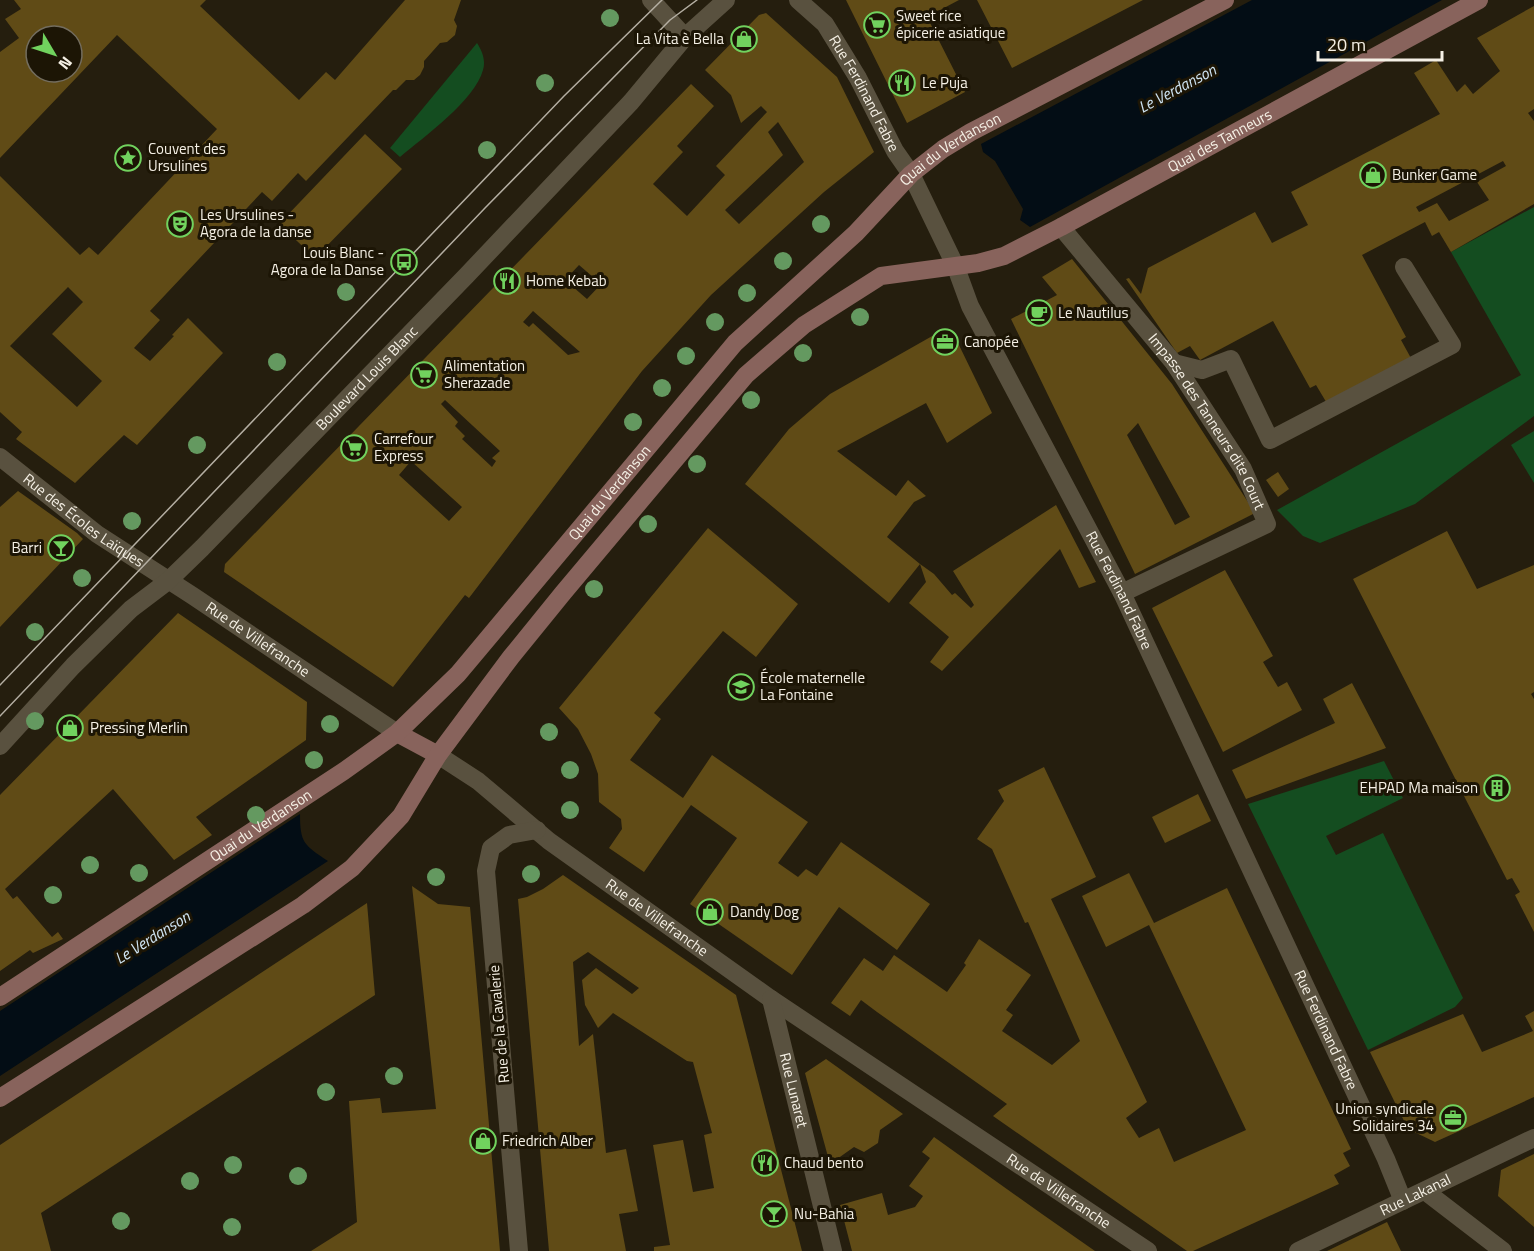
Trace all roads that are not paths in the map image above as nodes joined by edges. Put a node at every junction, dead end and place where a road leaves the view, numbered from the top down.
1 (651, 0) edge
2 (726, 0) edge
3 (798, 0) edge
4 (1225, 0) edge
5 (1479, 0) edge
6 (685, 36) junction
7 (910, 174) junction
8 (1061, 227) junction
9 (955, 265) junction
10 (1404, 267) dead end
11 (1174, 363) junction
12 (0, 457) edge
13 (168, 581) junction
14 (1122, 593) junction
15 (397, 733) junction
16 (0, 746) edge
17 (438, 755) junction
18 (537, 830) junction
19 (0, 997) edge
20 (771, 999) junction
21 (0, 1098) edge
22 (1534, 1138) edge
23 (1425, 1191) junction
24 (1403, 1201) junction
25 (519, 1251) edge
26 (833, 1251) edge
27 (1148, 1251) edge
28 (1298, 1251) edge
29 (1503, 1251) edge

1 - 6 street
2 - 6 street, Boulevard Louis Blanc
3 - 7 street, Rue Ferdinand Fabre
4 - 7 main road, Quai du Verdanson
5 - 8 main road, Quai des Tanneurs
6 - 13 street, Boulevard Louis Blanc
7 - 9 street, Rue Ferdinand Fabre
7 - 15 main road, Quai du Verdanson
8 - 9 main road, Quai des Tanneurs
8 - 11 street, Impasse des Tanneurs dite Court
9 - 14 street, Rue Ferdinand Fabre
9 - 17 main road, Quai du Verdanson
10 - 11 street
11 - 14 street, Impasse des Tanneurs dite Court
12 - 13 street, Rue des Écoles Laïques
13 - 15 street, Rue de Villefranche
13 - 16 street, Boulevard Louis Blanc
14 - 24 street, Rue Ferdinand Fabre
15 - 17 main road, Rue de Villefranche
15 - 19 main road, Quai du Verdanson
17 - 18 street, Rue de Villefranche
17 - 21 main road, Quai du Verdanson
18 - 20 street, Rue de Villefranche
18 - 25 street, Rue de la Cavalerie
20 - 26 street, Rue Lunaret
20 - 27 street, Rue de Villefranche
22 - 23 street, Rue Lakanal
23 - 24 street, Rue Lakanal
23 - 29 street
24 - 28 street, Rue Lakanal

